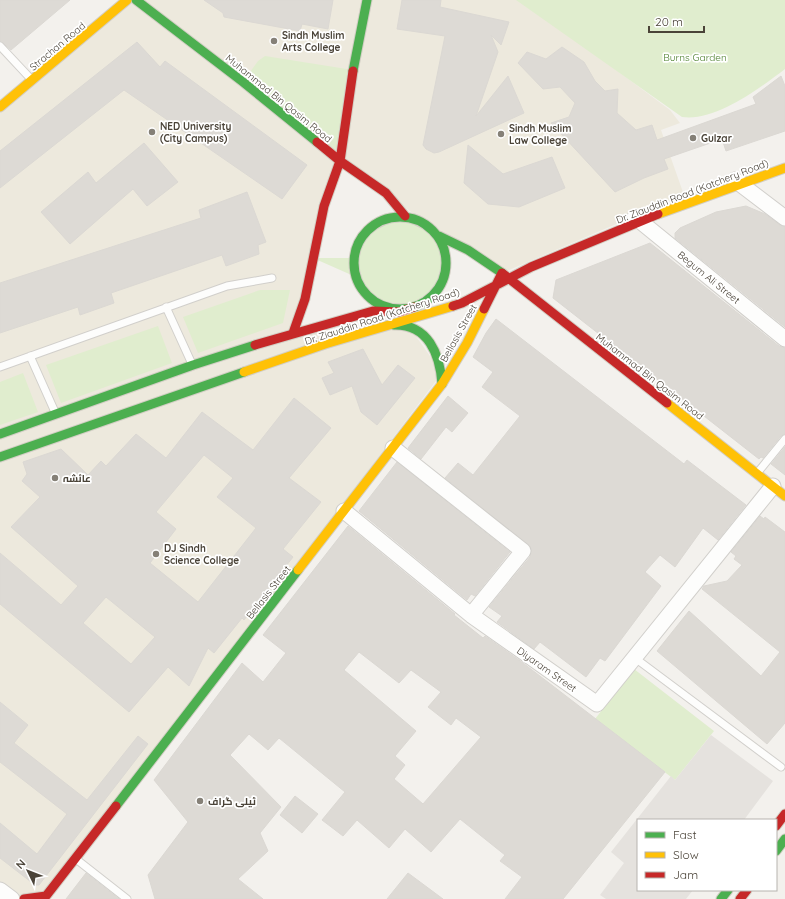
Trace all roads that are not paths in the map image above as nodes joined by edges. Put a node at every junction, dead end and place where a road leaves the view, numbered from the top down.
1 (127, 0) edge
2 (136, 0) edge
3 (368, 0) edge
4 (0, 46) edge
5 (33, 81) junction
6 (0, 107) edge
7 (778, 160) dead end
8 (340, 161) junction
9 (785, 168) edge
10 (736, 181) junction
11 (405, 216) junction
12 (637, 218) junction
13 (785, 218) edge
14 (439, 236) junction
15 (506, 276) junction
16 (272, 278) dead end
17 (487, 279) dead end
18 (496, 286) junction
19 (442, 296) dead end
20 (420, 305) junction
21 (386, 307) junction
22 (166, 308) junction
23 (399, 312) junction
24 (417, 318) junction
25 (392, 325) junction
26 (294, 333) junction
27 (785, 339) edge
28 (30, 356) junction
29 (193, 365) junction
30 (0, 367) edge
31 (442, 384) junction
32 (56, 414) junction
33 (0, 434) edge
34 (785, 439) edge
35 (393, 448) junction
36 (0, 457) edge
37 (756, 474) junction
38 (773, 486) junction
39 (785, 496) edge
40 (344, 512) junction
41 (471, 615) junction
42 (635, 658) junction
43 (781, 767) dead end
44 (785, 814) edge
45 (777, 825) edge
46 (785, 838) edge
47 (777, 850) edge
48 (76, 859) junction
49 (0, 890) edge
50 (727, 891) edge
51 (746, 891) edge
52 (12, 899) edge
53 (24, 899) edge
54 (127, 899) edge
55 (721, 899) edge
56 (740, 899) edge

1 - 5 main road, Strachan Road
2 - 8 main road, Muhammad Bin Qasim Road
3 - 8 main road
4 - 5 lane
5 - 6 main road, Strachan Road
7 - 10 main road, Dr. Ziauddin Road (Katchery Road)
8 - 11 main road, Muhammad Bin Qasim Road
8 - 26 main road
9 - 10 main road, Dr. Ziauddin Road (Katchery Road)
10 - 12 main road, Dr. Ziauddin Road (Katchery Road)
10 - 13 street
11 - 14 main road, Muhammad Bin Qasim Road
11 - 21 main road
12 - 15 main road, Dr. Ziauddin Road (Katchery Road)
12 - 27 street, Begum Ali Street
14 - 15 main road, Muhammad Bin Qasim Road
14 - 20 main road
15 - 17 main road, Dr. Ziauddin Road (Katchery Road)
15 - 18 main road, Bellasis Street
15 - 37 main road, Muhammad Bin Qasim Road
16 - 22 lane
18 - 24 main road, Dr. Ziauddin Road (Katchery Road)
18 - 31 main road, Bellasis Street
19 - 20 main road, Dr. Ziauddin Road (Katchery Road)
20 - 21 main road
20 - 23 main road, Dr. Ziauddin Road (Katchery Road)
21 - 23 main road
22 - 28 lane
22 - 29 lane
23 - 24 main road
23 - 26 main road, Dr. Ziauddin Road (Katchery Road)
24 - 25 main road, Dr. Ziauddin Road (Katchery Road)
25 - 31 main road
25 - 36 main road, Dr. Ziauddin Road (Katchery Road)
26 - 29 main road, Dr. Ziauddin Road (Katchery Road)
28 - 30 lane
28 - 32 lane
29 - 32 main road, Dr. Ziauddin Road (Katchery Road)
31 - 35 main road, Bellasis Street
32 - 33 main road, Dr. Ziauddin Road (Katchery Road)
34 - 37 lane
35 - 40 main road, Bellasis Street
35 - 41 street
37 - 38 main road, Muhammad Bin Qasim Road
38 - 39 main road, Muhammad Bin Qasim Road
38 - 42 street, Diyaram Street
40 - 41 street
40 - 48 main road, Bellasis Street
41 - 42 street, Diyaram Street
42 - 43 lane
44 - 45 main road
46 - 47 main road
48 - 53 main road, Bellasis Street
48 - 54 lane
49 - 52 street
50 - 55 main road
51 - 56 main road

